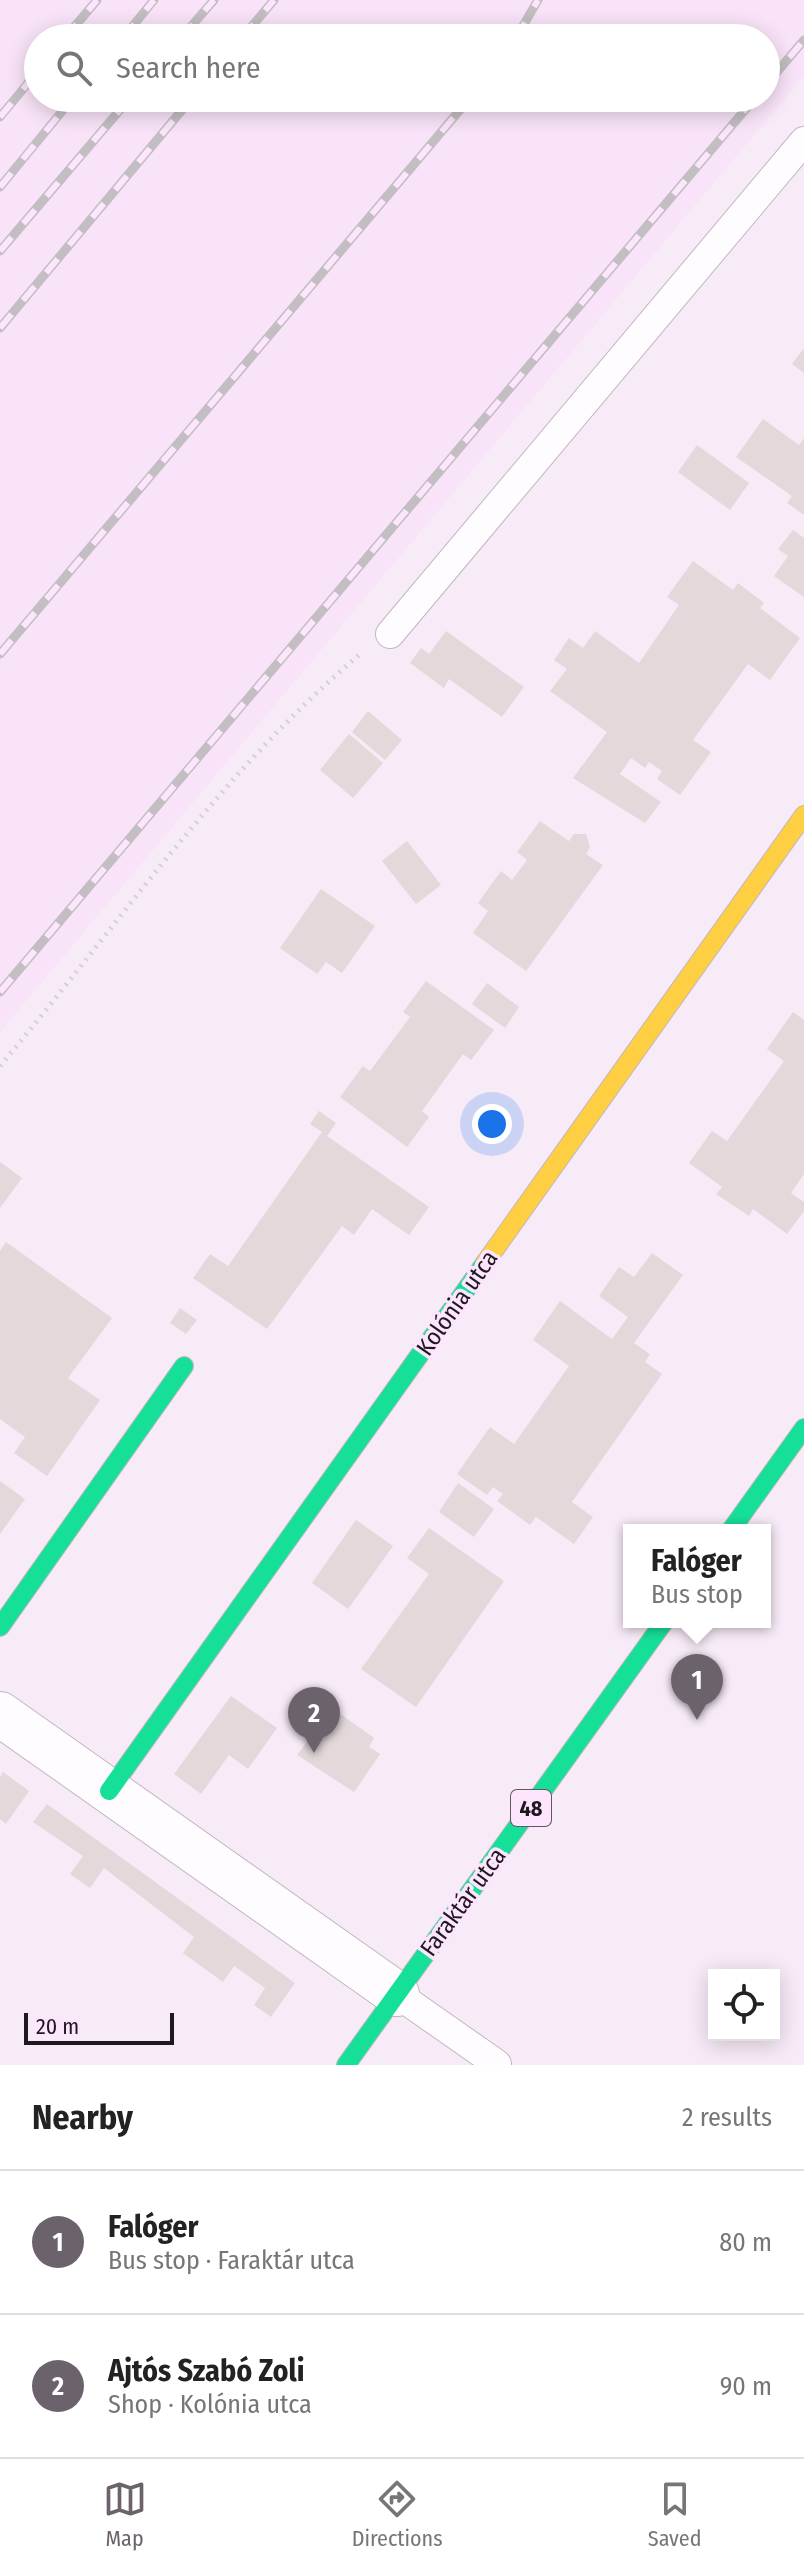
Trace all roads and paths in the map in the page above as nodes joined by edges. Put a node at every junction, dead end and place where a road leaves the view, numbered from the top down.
1 (804, 141) edge
2 (390, 634) joint
3 (804, 815) edge
4 (0, 1066) edge
5 (184, 1366) dead end
6 (804, 1428) edge
7 (735, 1524) edge
8 (0, 1627) edge
9 (660, 1628) edge
10 (0, 1714) edge
11 (109, 1791) junction
12 (397, 1994) junction
13 (497, 2064) edge
14 (346, 2065) edge

1 - 2 lane
2 - 4 path
3 - 11 street, Kolónia utca
5 - 8 street
6 - 7 street
9 - 12 street, Faraktár utca / 48
10 - 11 street
11 - 12 street
12 - 13 lane
12 - 14 street, Faraktár utca / 48

